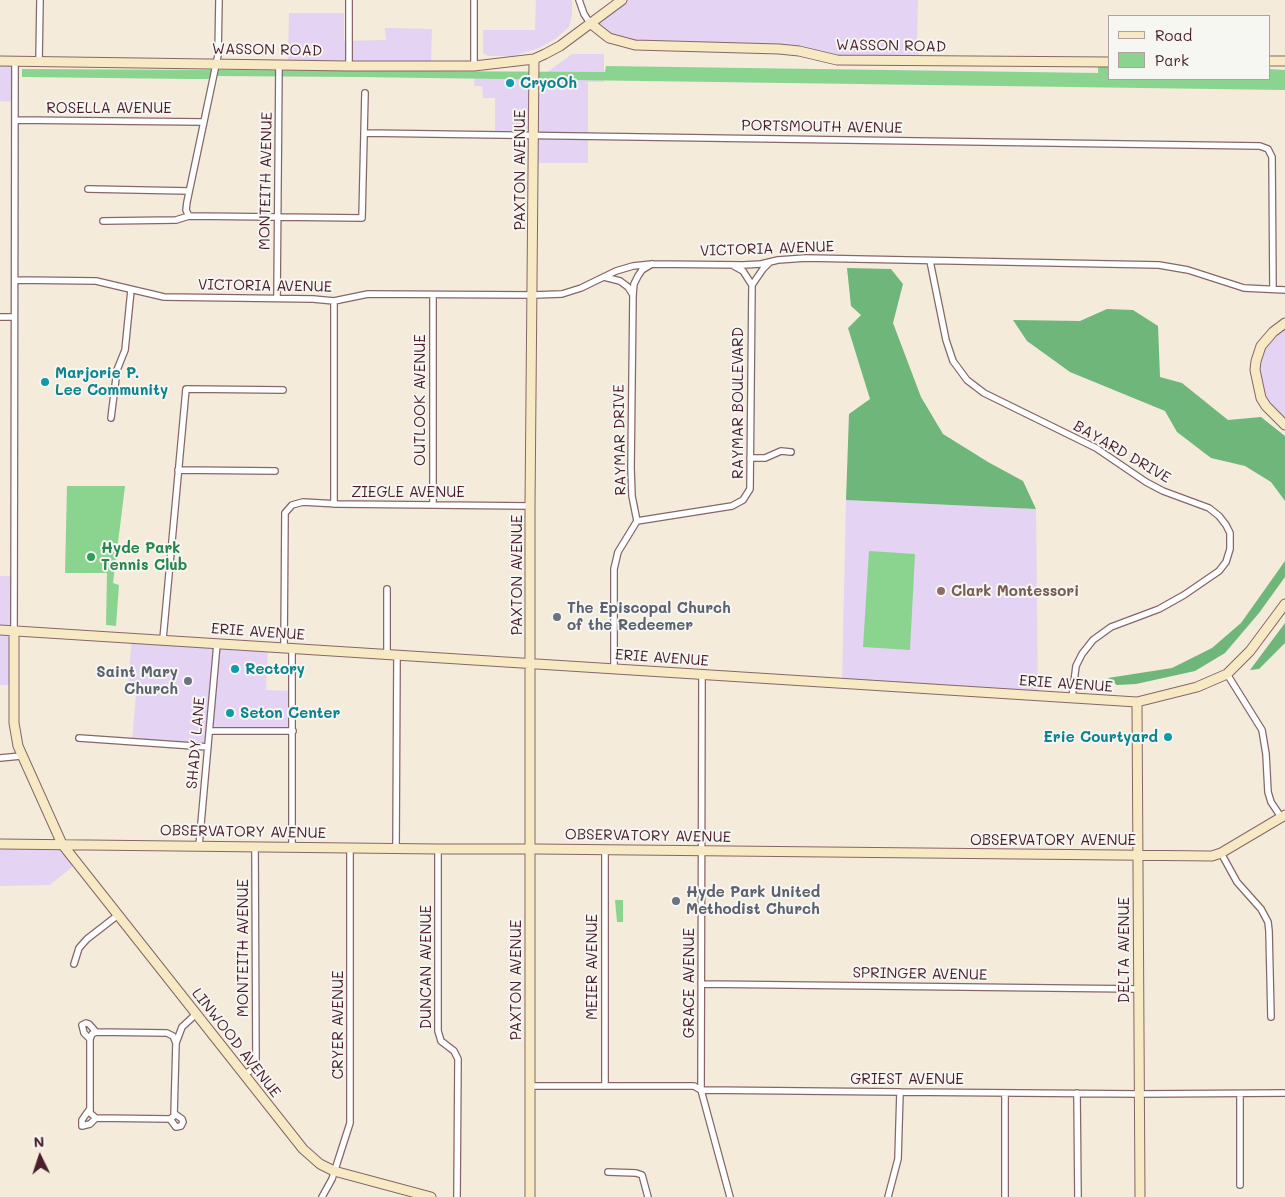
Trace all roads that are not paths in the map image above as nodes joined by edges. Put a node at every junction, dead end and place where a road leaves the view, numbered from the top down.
1 (40, 0) edge
2 (219, 0) edge
3 (349, 0) edge
4 (474, 0) edge
5 (579, 0) edge
6 (622, 0) edge
7 (590, 23) junction
8 (534, 59) junction
9 (0, 60) edge
10 (15, 61) junction
11 (39, 61) junction
12 (1270, 61) edge
13 (1285, 61) edge
14 (1108, 62) edge
15 (216, 63) junction
16 (279, 64) junction
17 (349, 66) junction
18 (474, 66) junction
19 (365, 93) dead end
20 (15, 120) junction
21 (203, 122) junction
22 (364, 132) junction
23 (533, 134) junction
24 (88, 189) dead end
25 (189, 191) junction
26 (189, 216) junction
27 (278, 217) junction
28 (103, 221) dead end
29 (930, 261) junction
30 (769, 263) junction
31 (652, 264) junction
32 (732, 265) junction
33 (604, 277) junction
34 (15, 280) junction
35 (752, 285) junction
36 (1273, 289) junction
37 (131, 290) junction
38 (1285, 290) edge
39 (434, 295) junction
40 (633, 295) junction
41 (533, 296) junction
42 (277, 298) junction
43 (334, 301) junction
44 (0, 317) edge
45 (14, 317) junction
46 (1285, 323) edge
47 (283, 390) dead end
48 (111, 418) dead end
49 (1285, 425) edge
50 (791, 452) dead end
51 (750, 458) junction
52 (178, 470) junction
53 (275, 471) dead end
54 (334, 504) junction
55 (433, 505) junction
56 (530, 506) junction
57 (637, 521) junction
58 (387, 589) dead end
59 (1285, 604) edge
60 (0, 630) edge
61 (14, 631) junction
62 (162, 639) junction
63 (217, 644) junction
64 (288, 648) junction
65 (386, 655) junction
66 (397, 655) junction
67 (531, 663) junction
68 (614, 668) junction
69 (1226, 674) junction
70 (702, 675) junction
71 (1072, 698) junction
72 (1138, 702) junction
73 (210, 731) junction
74 (293, 731) junction
75 (78, 738) dead end
76 (208, 747) junction
77 (21, 756) junction
78 (0, 758) edge
79 (1283, 816) edge
80 (0, 844) edge
81 (62, 844) junction
82 (199, 846) junction
83 (255, 846) junction
84 (292, 846) junction
85 (350, 848) junction
86 (396, 848) junction
87 (438, 849) junction
88 (530, 849) junction
89 (605, 849) junction
90 (701, 850) junction
91 (1221, 853) junction
92 (1139, 854) junction
93 (118, 915) junction
94 (74, 964) dead end
95 (701, 984) junction
96 (1138, 989) junction
97 (195, 1014) junction
98 (1271, 1017) dead end
99 (182, 1027) junction
100 (96, 1032) junction
101 (167, 1033) junction
102 (90, 1039) junction
103 (176, 1043) junction
104 (244, 1076) junction
105 (605, 1085) junction
106 (530, 1086) junction
107 (701, 1090) junction
108 (900, 1092) junction
109 (1005, 1093) junction
110 (1077, 1093) junction
111 (1285, 1093) edge
112 (1139, 1094) junction
113 (1240, 1094) junction
114 (89, 1110) junction
115 (175, 1114) junction
116 (96, 1118) junction
117 (170, 1119) junction
118 (334, 1170) junction
119 (608, 1172) dead end
120 (1240, 1186) dead end
121 (322, 1197) edge
122 (432, 1197) edge
123 (457, 1197) edge
124 (530, 1197) edge
125 (648, 1197) edge
126 (730, 1197) edge
127 (888, 1197) edge
128 (1005, 1197) edge
129 (1078, 1197) edge
130 (1140, 1197) edge

1 - 11 street
2 - 15 street
3 - 17 street
4 - 18 street
5 - 7 street
6 - 7 street
7 - 8 street
7 - 14 street, WASSON ROAD
8 - 18 street, WASSON ROAD
8 - 23 street, PAXTON AVENUE
9 - 10 street, WASSON ROAD
10 - 11 street, WASSON ROAD
10 - 20 street
11 - 15 street, WASSON ROAD
12 - 13 street
15 - 16 street, WASSON ROAD
15 - 21 street
16 - 17 street, WASSON ROAD
16 - 27 street, MONTEITH AVENUE
17 - 18 street, WASSON ROAD
19 - 22 street
20 - 21 street, ROSELLA AVENUE
20 - 34 street
21 - 25 street
22 - 23 street, PORTSMOUTH AVENUE
22 - 27 street
23 - 36 street, PORTSMOUTH AVENUE
23 - 41 street, PAXTON AVENUE
24 - 25 street
25 - 26 street
26 - 27 street
26 - 28 street
27 - 42 street, MONTEITH AVENUE
29 - 30 street, VICTORIA AVENUE
29 - 36 street, VICTORIA AVENUE
29 - 71 street, BAYARD DRIVE
30 - 32 street, VICTORIA AVENUE
30 - 35 street
31 - 32 street, VICTORIA AVENUE
31 - 33 street, VICTORIA AVENUE
31 - 40 street, RAYMAR DRIVE
32 - 35 street
33 - 40 street
33 - 41 street, VICTORIA AVENUE
34 - 37 street, VICTORIA AVENUE
34 - 45 street
35 - 51 street, RAYMAR BOULEVARD
36 - 38 street, VICTORIA AVENUE
37 - 42 street, VICTORIA AVENUE
37 - 48 street
39 - 41 street, VICTORIA AVENUE
39 - 43 street, VICTORIA AVENUE
39 - 55 street, OUTLOOK AVENUE
40 - 57 street, RAYMAR DRIVE
41 - 56 street, PAXTON AVENUE
42 - 43 street, VICTORIA AVENUE
43 - 54 street
44 - 45 street
45 - 61 street
46 - 49 street
47 - 52 street
50 - 51 street
51 - 57 street, RAYMAR BOULEVARD
52 - 53 street
52 - 62 street
54 - 55 street, ZIEGLE AVENUE
54 - 64 street, ZIEGLE AVENUE
55 - 56 street, ZIEGLE AVENUE
56 - 67 street, PAXTON AVENUE
57 - 68 street
58 - 65 street
59 - 69 street, ERIE AVENUE
60 - 61 street, ERIE AVENUE
61 - 62 street, ERIE AVENUE
61 - 77 street, LINWOOD AVENUE
62 - 63 street, ERIE AVENUE
63 - 64 street, ERIE AVENUE
63 - 73 street, SHADY LANE
64 - 65 street, ERIE AVENUE
64 - 74 street
65 - 66 street, ERIE AVENUE
66 - 67 street, ERIE AVENUE
66 - 86 street
67 - 68 street, ERIE AVENUE
67 - 88 street, PAXTON AVENUE
68 - 70 street, ERIE AVENUE
69 - 72 street, ERIE AVENUE
69 - 79 street
70 - 71 street, ERIE AVENUE
70 - 90 street, GRACE AVENUE
71 - 72 street, ERIE AVENUE
72 - 92 street, DELTA AVENUE
73 - 74 street
73 - 76 street, SHADY LANE
74 - 84 street
75 - 76 street
76 - 82 street, SHADY LANE
77 - 78 street
77 - 81 street, LINWOOD AVENUE
79 - 91 street, OBSERVATORY AVENUE
80 - 81 street, OBSERVATORY AVENUE
81 - 82 street, OBSERVATORY AVENUE
81 - 93 street, LINWOOD AVENUE
82 - 83 street, OBSERVATORY AVENUE
83 - 84 street, OBSERVATORY AVENUE
83 - 104 street, MONTEITH AVENUE
84 - 85 street, OBSERVATORY AVENUE
85 - 86 street, OBSERVATORY AVENUE
85 - 118 street, CRYER AVENUE
86 - 87 street, OBSERVATORY AVENUE
87 - 88 street, OBSERVATORY AVENUE
87 - 123 street, DUNCAN AVENUE
88 - 89 street, OBSERVATORY AVENUE
88 - 106 street, PAXTON AVENUE
89 - 90 street, OBSERVATORY AVENUE
89 - 105 street, MEIER AVENUE
90 - 92 street, OBSERVATORY AVENUE
90 - 95 street, GRACE AVENUE
91 - 92 street, OBSERVATORY AVENUE
91 - 98 street
92 - 96 street, DELTA AVENUE
93 - 94 street
93 - 97 street, LINWOOD AVENUE
95 - 96 street, SPRINGER AVENUE
95 - 107 street, GRACE AVENUE
96 - 112 street, DELTA AVENUE
97 - 99 street
97 - 104 street, LINWOOD AVENUE
99 - 101 street
99 - 103 street
100 - 101 street
100 - 102 street
100 - 102 street
101 - 103 street
102 - 114 street
103 - 115 street
104 - 118 street, LINWOOD AVENUE
105 - 106 street, GRIEST AVENUE
105 - 107 street, GRIEST AVENUE
106 - 124 street, PAXTON AVENUE
107 - 108 street, GRIEST AVENUE
107 - 126 street, GRACE AVENUE
108 - 109 street, GRIEST AVENUE
108 - 127 street
109 - 110 street, GRIEST AVENUE
109 - 128 street
110 - 112 street, GRIEST AVENUE
110 - 129 street
111 - 113 street, GRIEST AVENUE
112 - 113 street, GRIEST AVENUE
112 - 130 street, DELTA AVENUE
113 - 120 street
114 - 116 street
114 - 116 street
115 - 117 street
115 - 117 street
116 - 117 street
118 - 121 street, CRYER AVENUE
118 - 122 street, LINWOOD AVENUE
119 - 125 street

